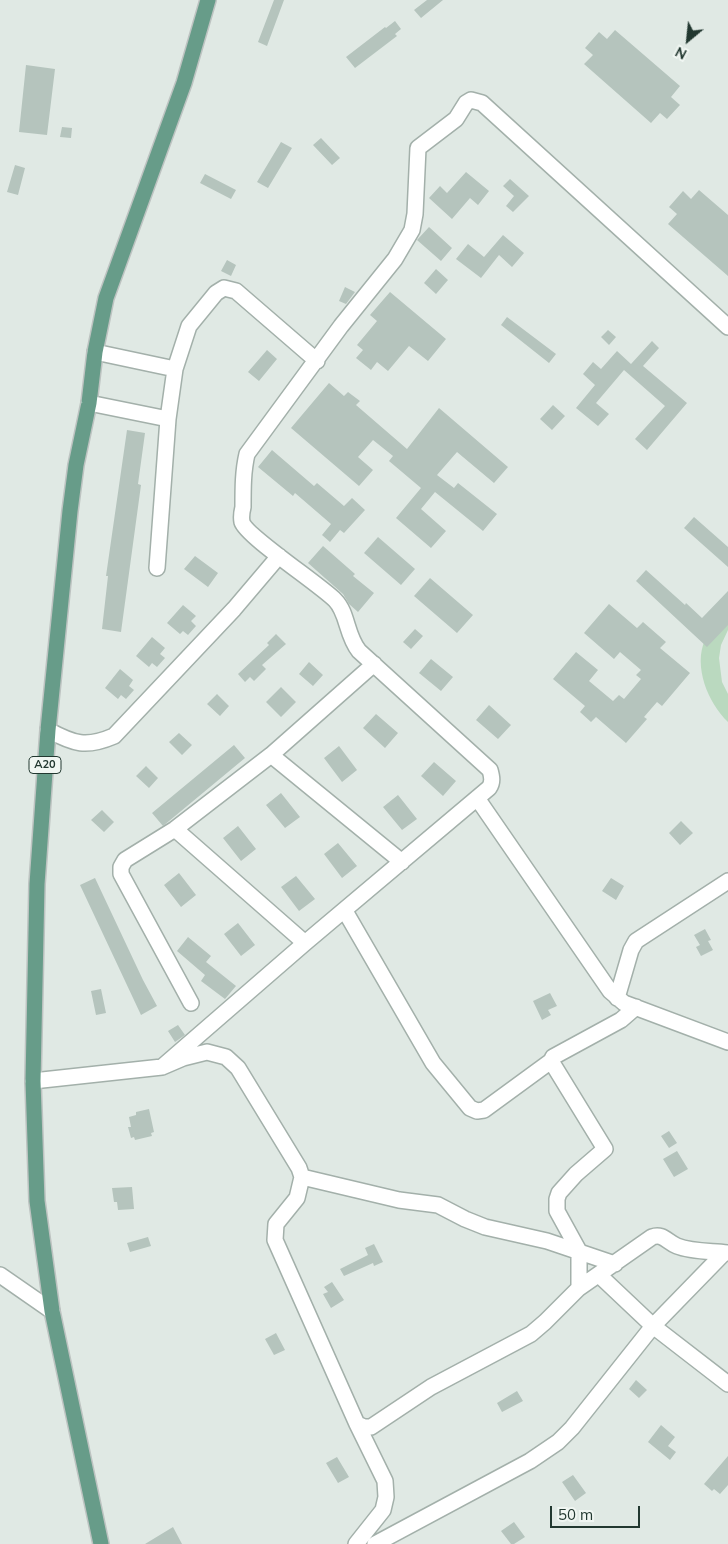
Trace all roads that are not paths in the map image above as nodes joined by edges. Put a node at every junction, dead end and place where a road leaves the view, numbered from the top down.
1 (208, 0) edge
2 (728, 327) edge
3 (95, 352) junction
4 (317, 361) junction
5 (175, 369) junction
6 (89, 403) junction
7 (168, 419) junction
8 (280, 556) junction
9 (157, 568) dead end
10 (374, 664) junction
11 (48, 730) junction
12 (271, 755) junction
13 (477, 798) junction
14 (175, 829) junction
15 (402, 862) junction
16 (728, 881) edge
17 (345, 911) junction
18 (305, 943) junction
19 (617, 998) junction
20 (191, 1004) dead end
21 (636, 1007) junction
22 (728, 1042) edge
23 (551, 1061) junction
24 (162, 1066) junction
25 (32, 1081) junction
26 (302, 1177) junction
27 (579, 1251) junction
28 (726, 1253) edge
29 (615, 1264) junction
30 (599, 1274) junction
31 (0, 1275) edge
32 (579, 1288) junction
33 (52, 1311) junction
34 (654, 1326) junction
35 (728, 1384) edge
36 (357, 1424) junction
37 (101, 1544) edge
38 (356, 1544) edge
39 (374, 1544) edge

1 - 3 main road, A20
2 - 4 street
3 - 5 street
3 - 6 main road, A20
4 - 5 street
4 - 8 street
5 - 7 street
6 - 7 street
6 - 11 main road, A20
7 - 9 street
8 - 10 street
8 - 11 street
10 - 12 street
10 - 13 street
11 - 25 main road, A20
12 - 14 street
12 - 15 street
13 - 15 street
13 - 19 street
14 - 18 street
14 - 20 street
15 - 17 street
16 - 19 street
17 - 18 street
17 - 23 street
18 - 24 street
19 - 21 street
21 - 22 street
21 - 23 street
23 - 27 street
24 - 25 street
24 - 26 street
25 - 33 main road, A20
26 - 27 street
26 - 36 street
27 - 29 street
27 - 32 street
28 - 29 street
28 - 34 street
29 - 30 street
30 - 32 street
30 - 34 street
31 - 33 street
32 - 36 street
33 - 37 main road, A20
34 - 35 street
34 - 39 street
36 - 38 street

